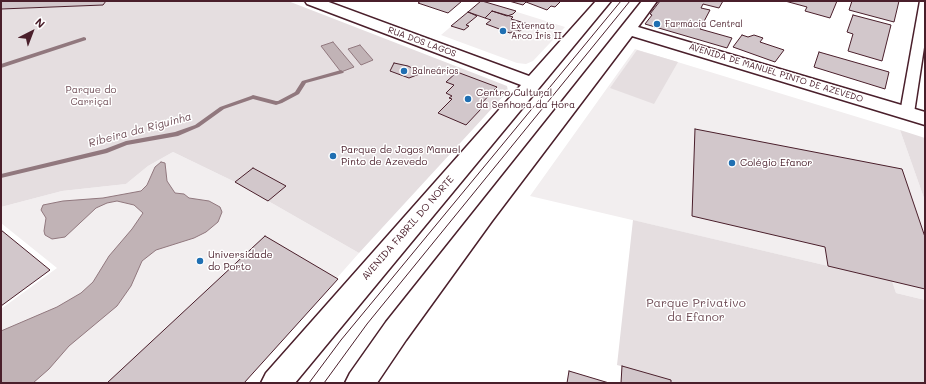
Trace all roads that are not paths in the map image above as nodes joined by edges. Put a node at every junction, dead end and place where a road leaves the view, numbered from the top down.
1 (312, 1) edge
2 (604, 1) edge
3 (650, 1) edge
4 (925, 2) edge
5 (924, 17) edge
6 (627, 29) junction
7 (532, 83) junction
8 (907, 113) junction
9 (925, 119) edge
10 (276, 383) edge
11 (360, 383) edge

1 - 7 main road, RUA DOS LAGOS
2 - 7 main road, AVENIDA FABRIL DO NORTE
3 - 6 main road
4 - 5 street
5 - 8 street
6 - 8 main road, AVENIDA DE MANUEL PINTO DE AZEVEDO
6 - 11 main road
7 - 10 main road, AVENIDA FABRIL DO NORTE
8 - 9 main road, AVENIDA DE MANUEL PINTO DE AZEVEDO

